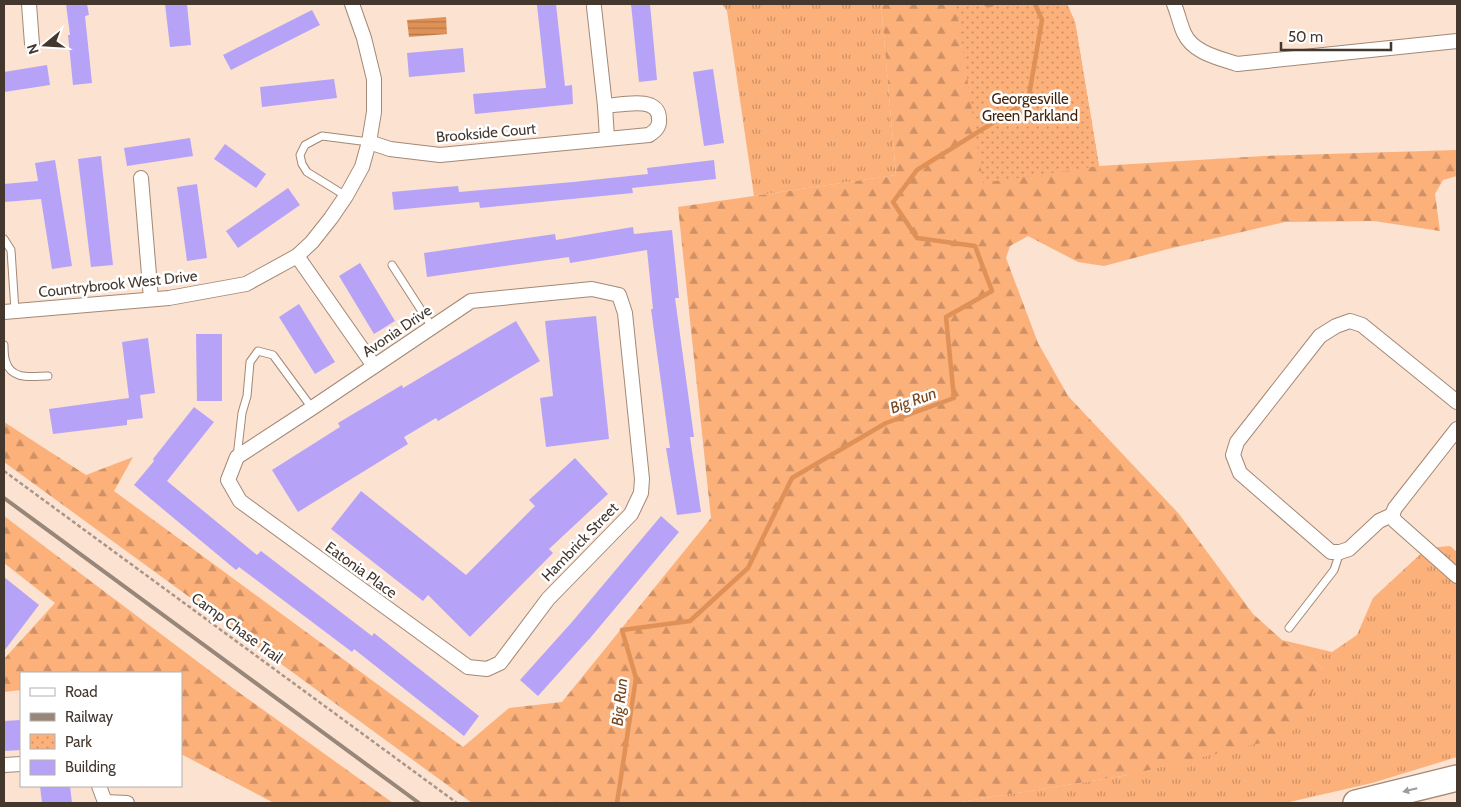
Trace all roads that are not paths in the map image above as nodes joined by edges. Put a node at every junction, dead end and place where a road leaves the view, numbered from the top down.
1 (29, 4) edge
2 (352, 4) edge
3 (1174, 4) edge
4 (594, 7) dead end
5 (1457, 41) edge
6 (32, 44) dead end
7 (605, 106) junction
8 (607, 138) junction
9 (369, 142) junction
10 (141, 178) dead end
11 (346, 196) junction
12 (4, 239) edge
13 (297, 256) junction
14 (392, 265) dead end
15 (619, 295) joint
16 (151, 299) junction
17 (9, 311) edge
18 (432, 327) junction
19 (4, 345) edge
20 (374, 366) junction
21 (48, 376) dead end
22 (1457, 402) edge
23 (312, 408) junction
24 (1457, 429) edge
25 (237, 457) junction
26 (1392, 515) junction
27 (1340, 552) junction
28 (1457, 576) edge
29 (1289, 628) dead end
30 (487, 669) joint
31 (20, 764) edge
32 (4, 765) edge
33 (1457, 778) edge
34 (99, 787) edge
35 (127, 803) edge
36 (1356, 803) edge

1 - 6 street
2 - 9 street, Countrybrook West Drive
3 - 5 street
4 - 7 street
7 - 8 street
7 - 8 street, Brookside Court
8 - 9 street, Brookside Court
9 - 11 street, Countrybrook West Drive
9 - 11 lane
10 - 16 street
11 - 13 street, Countrybrook West Drive
12 - 17 lane
13 - 16 street, Countrybrook West Drive
13 - 20 street
14 - 18 lane
15 - 18 street, Avonia Drive
15 - 30 street, Hambrick Street
16 - 17 street, Countrybrook West Drive
18 - 20 street, Avonia Drive
19 - 21 lane
20 - 23 street, Avonia Drive
22 - 27 street
23 - 25 street, Avonia Drive
23 - 25 lane
24 - 26 street
25 - 30 street, Eatonia Place
26 - 27 street
26 - 28 street
27 - 29 lane
31 - 32 street
33 -> 36 highway
34 - 35 street

